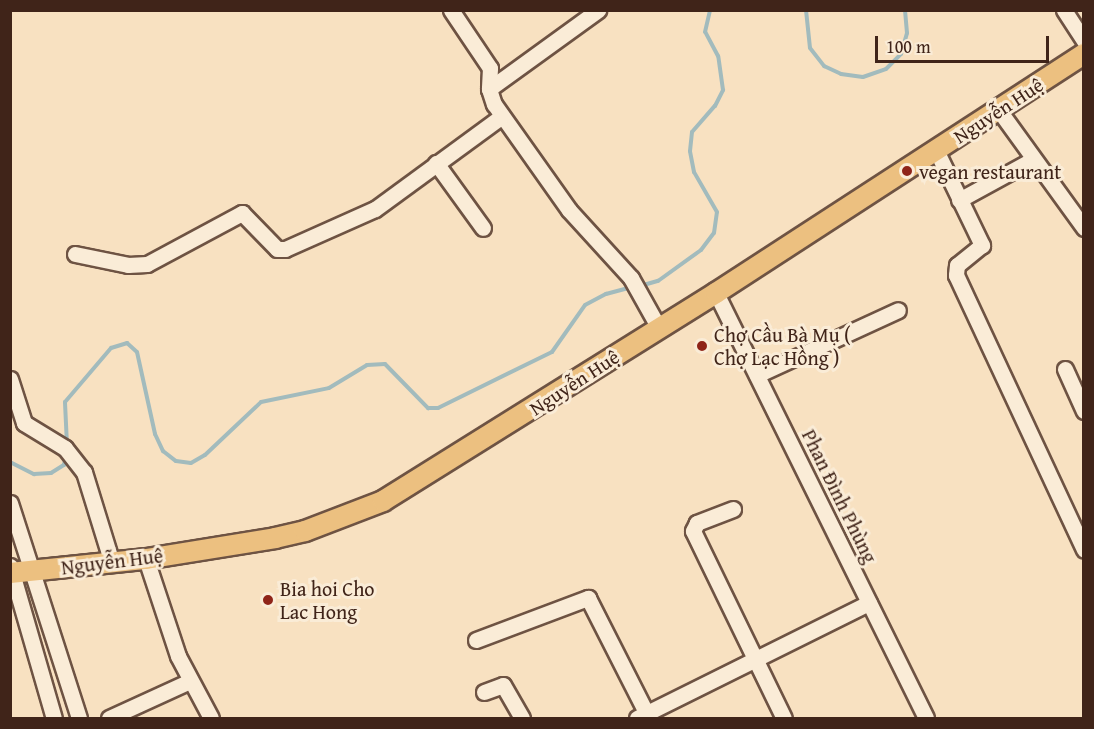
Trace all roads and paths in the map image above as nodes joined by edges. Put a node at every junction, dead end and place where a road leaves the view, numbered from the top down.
1 (451, 10) edge
2 (598, 10) edge
3 (1064, 10) edge
4 (1083, 41) edge
5 (1083, 54) edge
6 (489, 89) junction
7 (998, 110) junction
8 (502, 116) junction
9 (936, 150) junction
10 (1034, 159) junction
11 (436, 163) junction
12 (959, 200) junction
13 (483, 228) dead end
14 (1083, 228) edge
15 (75, 254) dead end
16 (716, 293) junction
17 (898, 310) dead end
18 (659, 327) junction
19 (1065, 369) dead end
20 (757, 375) junction
21 (10, 379) edge
22 (1083, 411) edge
23 (10, 504) edge
24 (733, 509) dead end
25 (1083, 550) edge
26 (146, 559) junction
27 (112, 562) junction
28 (11, 570) edge
29 (33, 570) junction
30 (869, 603) junction
31 (476, 640) dead end
32 (755, 659) junction
33 (189, 681) junction
34 (484, 692) dead end
35 (645, 717) edge
36 (54, 718) edge
37 (79, 718) edge
38 (109, 718) edge
39 (211, 718) edge
40 (522, 718) edge
41 (784, 718) edge
42 (926, 718) edge

1 - 6 street
2 - 6 street
3 - 4 street
5 - 7 main road, Nguyễn Huệ
6 - 8 street
7 - 9 main road, Nguyễn Huệ
7 - 10 street
8 - 11 street
8 - 18 street
9 - 12 street
9 - 16 main road, Nguyễn Huệ
10 - 12 street
10 - 14 street
11 - 13 street
11 - 15 street
12 - 25 street
16 - 18 main road, Nguyễn Huệ
16 - 20 street, Phan Đình Phùng
17 - 20 street
18 - 26 main road, Nguyễn Huệ
19 - 22 street
20 - 30 street, Phan Đình Phùng
21 - 27 street
23 - 29 street
24 - 32 street
26 - 27 main road, Nguyễn Huệ
26 - 33 street
27 - 29 main road, Nguyễn Huệ
28 - 29 main road, Nguyễn Huệ
28 - 36 street
29 - 37 street
30 - 32 street
30 - 42 street, Phan Đình Phùng
31 - 35 street
32 - 35 street
32 - 41 street
33 - 38 street
33 - 39 street
34 - 40 street

